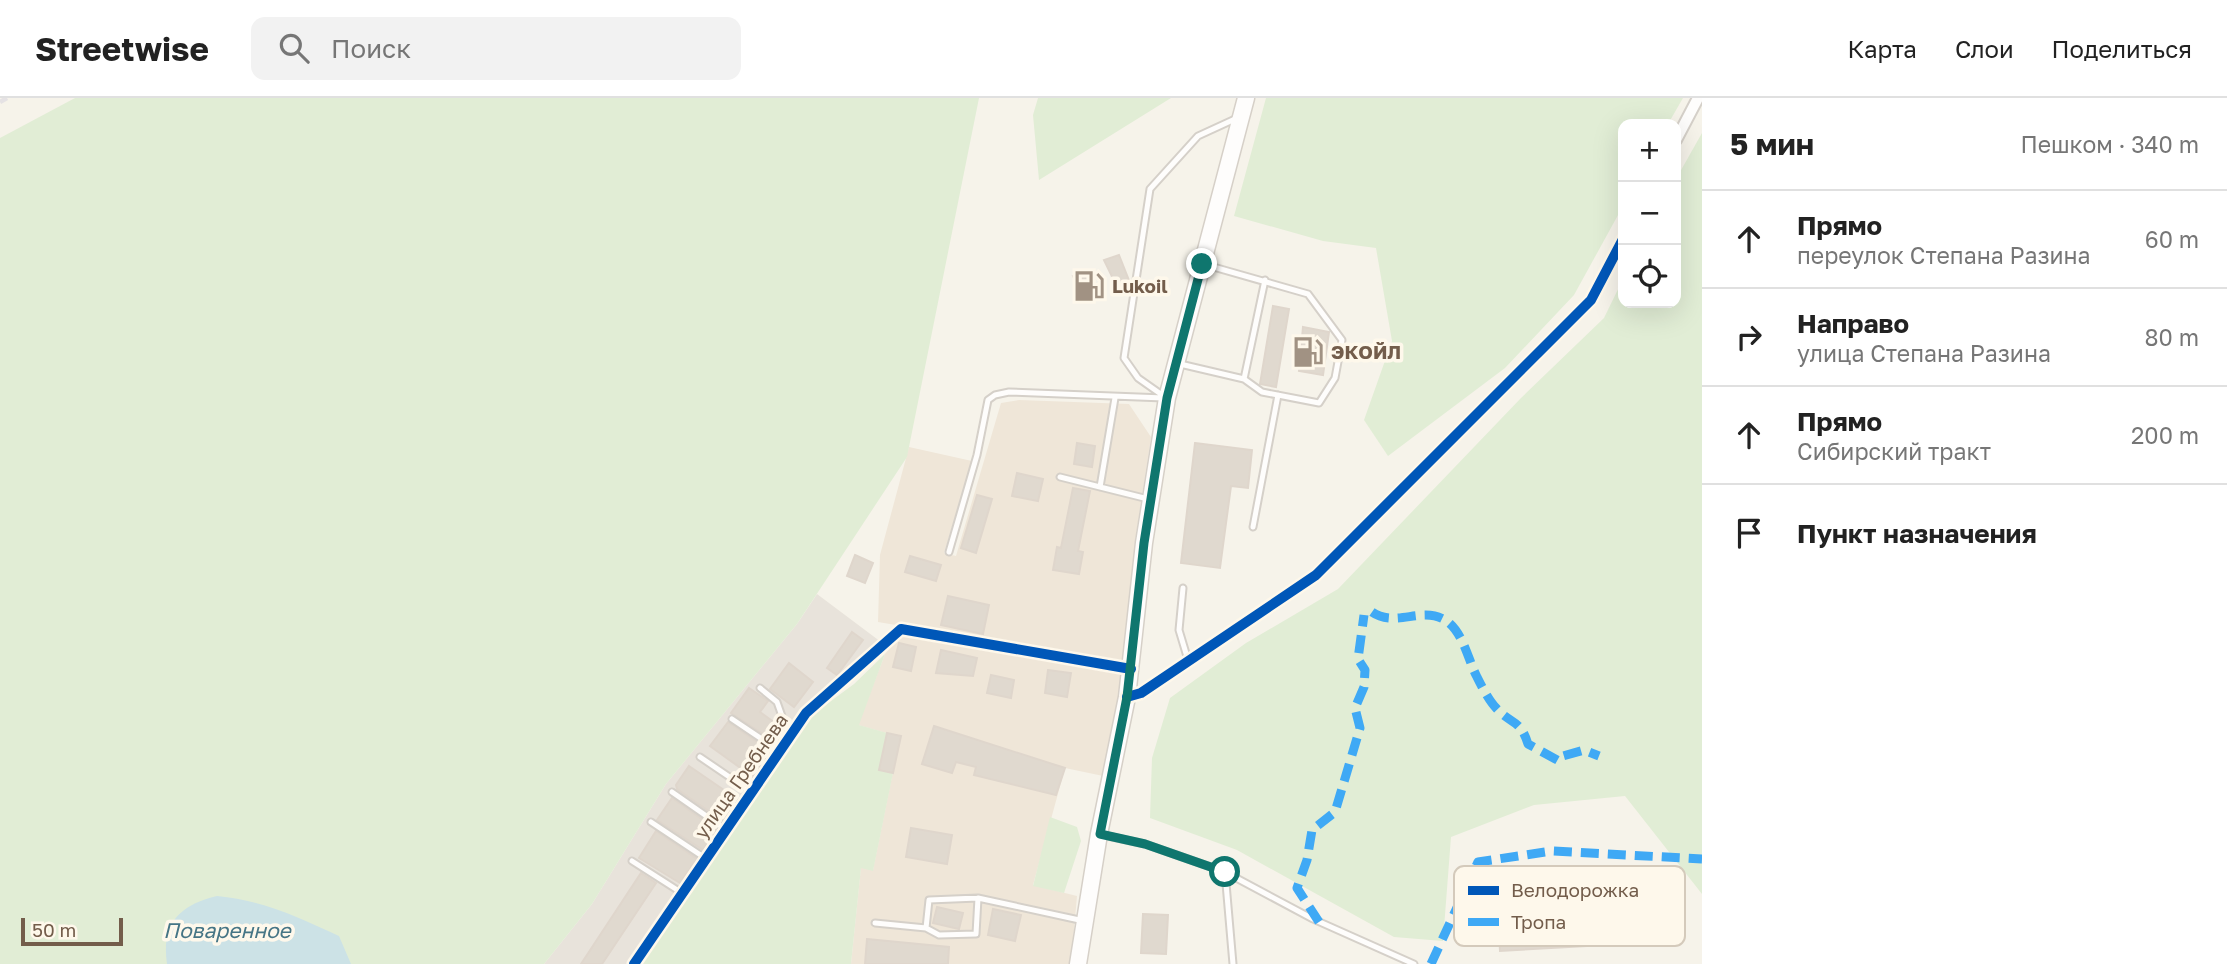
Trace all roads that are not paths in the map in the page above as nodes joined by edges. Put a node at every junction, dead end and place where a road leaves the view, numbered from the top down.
1 (1246, 98) edge
2 (1698, 98) edge
3 (1241, 117) junction
4 (1681, 130) edge
5 (1620, 245) edge
6 (1202, 264) junction
7 (1265, 281) junction
8 (1177, 363) junction
9 (1244, 379) junction
10 (1278, 395) junction
11 (1115, 398) junction
12 (1167, 398) junction
13 (1060, 477) dead end
14 (1100, 487) junction
15 (1151, 500) junction
16 (1253, 527) dead end
17 (950, 552) dead end
18 (1183, 587) dead end
19 (1188, 661) junction
20 (1131, 668) junction
21 (760, 688) dead end
22 (1127, 697) junction
23 (732, 719) dead end
24 (789, 736) junction
25 (778, 750) junction
26 (700, 757) dead end
27 (750, 791) junction
28 (671, 792) dead end
29 (651, 822) dead end
30 (725, 829) junction
31 (1100, 834) junction
32 (705, 858) junction
33 (632, 861) dead end
34 (1225, 872) junction
35 (682, 893) junction
36 (978, 898) junction
37 (1084, 921) junction
38 (875, 923) dead end
39 (926, 928) junction
40 (634, 964) edge
41 (1078, 964) edge
42 (1233, 964) edge
43 (1414, 964) edge

1 - 3 main road
2 - 4 street
3 - 6 main road
3 - 12 lane
5 - 19 street
6 - 7 lane
6 - 8 main road
7 - 9 lane
7 - 10 lane
8 - 9 lane
8 - 12 main road
9 - 10 lane
10 - 16 lane
11 - 12 lane
11 - 14 lane
11 - 17 lane
12 - 15 main road
13 - 14 lane
14 - 15 lane
15 - 20 main road
18 - 19 lane
19 - 22 street
20 - 22 main road
20 - 24 street, улица Гребнева
21 - 24 lane
22 - 31 main road
23 - 25 lane
24 - 25 street, улица Гребнева
25 - 27 street, улица Гребнева
26 - 27 lane
27 - 30 street, улица Гребнева
28 - 30 lane
29 - 32 lane
30 - 32 street, улица Гребнева
31 - 34 lane
31 - 37 main road
32 - 35 street, улица Гребнева
33 - 35 lane
34 - 42 lane
34 - 43 lane
35 - 40 street, улица Гребнева
36 - 37 lane
36 - 39 lane
36 - 39 lane
37 - 41 main road
38 - 39 lane

